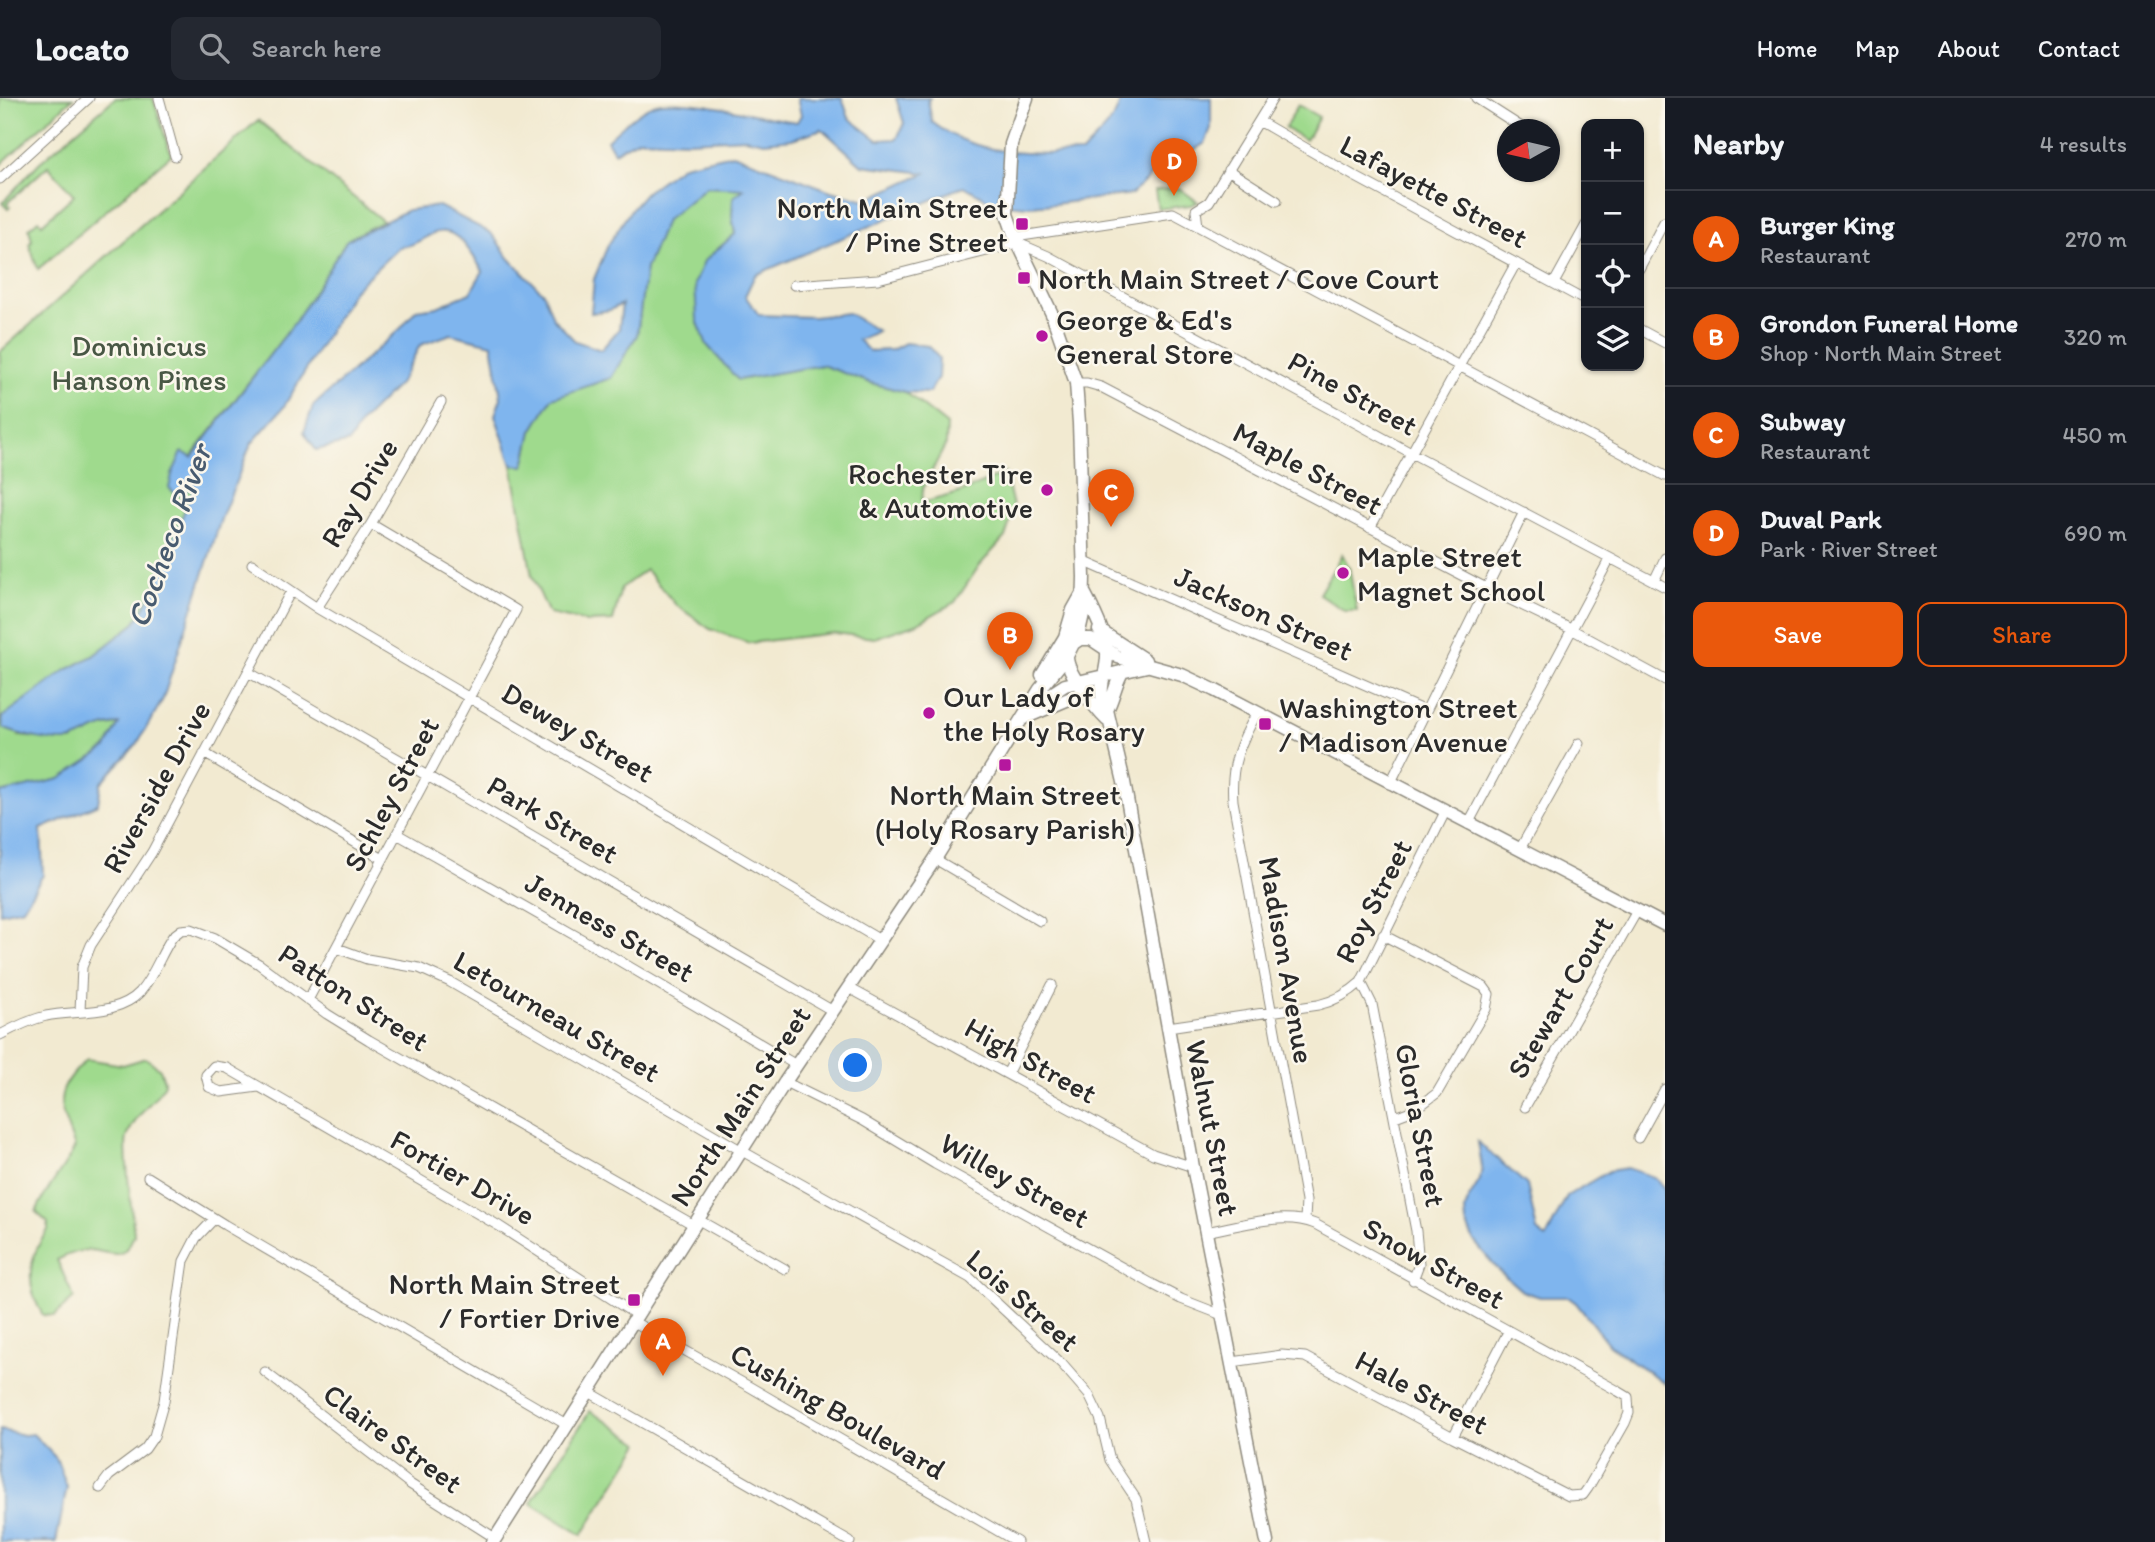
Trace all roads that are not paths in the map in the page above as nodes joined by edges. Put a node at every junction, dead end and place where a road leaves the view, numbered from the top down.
1 (89, 98) edge
2 (159, 98) edge
3 (1027, 98) edge
4 (1273, 98) edge
5 (1475, 98) edge
6 (1509, 119) edge
7 (1259, 121) junction
8 (174, 156) dead end
9 (1228, 170) junction
10 (0, 179) edge
11 (1277, 201) dead end
12 (1196, 210) junction
13 (1173, 212) junction
14 (1664, 222) edge
15 (1198, 226) junction
16 (1581, 234) edge
17 (1016, 240) junction
18 (1644, 259) edge
19 (1516, 263) junction
20 (1554, 283) junction
21 (794, 285) dead end
22 (1581, 298) edge
23 (1644, 332) edge
24 (1665, 343) edge
25 (1459, 366) junction
26 (1076, 383) junction
27 (441, 402) dead end
28 (1413, 454) junction
29 (1665, 476) edge
30 (1524, 512) junction
31 (371, 524) junction
32 (1370, 528) junction
33 (1610, 558) junction
34 (1665, 558) edge
35 (1083, 561) junction
36 (252, 564) dead end
37 (1654, 581) junction
38 (1665, 587) edge
39 (1488, 589) junction
40 (1084, 591) junction
41 (291, 592) junction
42 (317, 608) junction
43 (1572, 629) junction
44 (1099, 630) junction
45 (1074, 643) junction
46 (1107, 649) junction
47 (1067, 656) junction
48 (1151, 665) junction
49 (1123, 671) junction
50 (248, 672) junction
51 (1102, 675) junction
52 (1665, 680) edge
53 (1079, 681) junction
54 (1088, 695) junction
55 (470, 697) junction
56 (1033, 701) junction
57 (1425, 711) junction
58 (1257, 713) junction
59 (1109, 716) junction
60 (1024, 718) junction
61 (1579, 743) dead end
62 (204, 753) junction
63 (429, 775) junction
64 (1390, 784) junction
65 (1446, 812) junction
66 (1468, 824) junction
67 (397, 834) junction
68 (1520, 849) junction
69 (383, 859) junction
70 (935, 859) junction
71 (1637, 911) junction
72 (1040, 921) dead end
73 (1665, 925) edge
74 (1383, 935) junction
75 (880, 940) junction
76 (337, 948) junction
77 (1361, 982) junction
78 (1052, 985) dead end
79 (849, 988) junction
80 (307, 1000) junction
81 (80, 1011) junction
82 (833, 1011) junction
83 (1271, 1012) junction
84 (1168, 1027) junction
85 (0, 1035) edge
86 (796, 1065) junction
87 (1007, 1074) junction
88 (785, 1082) junction
89 (258, 1087) junction
90 (1665, 1089) edge
91 (1525, 1107) dead end
92 (1395, 1117) junction
93 (1638, 1139) dead end
94 (742, 1151) junction
95 (1193, 1167) junction
96 (148, 1177) dead end
97 (214, 1219) junction
98 (1305, 1220) junction
99 (696, 1222) junction
100 (1206, 1232) junction
101 (785, 1269) dead end
102 (1413, 1280) junction
103 (1222, 1315) junction
104 (636, 1319) junction
105 (1508, 1332) junction
106 (1232, 1362) junction
107 (265, 1373) dead end
108 (589, 1392) junction
109 (567, 1424) junction
110 (1453, 1437) junction
111 (100, 1488) dead end
112 (1583, 1495) joint
113 (494, 1540) edge
114 (850, 1542) edge
115 (1017, 1542) edge
116 (1146, 1542) edge
117 (1267, 1542) edge

1 - 10 street
2 - 8 street
3 - 17 main road, North Main Street
4 - 7 street
5 - 6 street
7 - 9 street
7 - 19 street, Lafayette Street
9 - 11 street
9 - 12 street
12 - 13 street
12 - 15 street
13 - 15 street
13 - 17 street
14 - 18 street
15 - 25 street
16 - 20 street
17 - 21 street
17 - 26 main road, North Main Street
17 - 28 street, Pine Street
19 - 20 street, Lafayette Street
19 - 25 street
20 - 22 street, Lafayette Street
23 - 24 street
25 - 28 street
25 - 29 street
26 - 32 street, Maple Street
26 - 35 main road, North Main Street
27 - 31 street, Ray Drive
28 - 30 street, Pine Street
28 - 32 street
30 - 33 street, Pine Street
30 - 39 street
31 - 42 street, Ray Drive
31 - 55 street, Schley Street
32 - 39 street, Maple Street
33 - 37 street, Pine Street
33 - 43 street
34 - 37 street
35 - 40 main road, North Main Street
35 - 57 street, Jackson Street
36 - 41 street, Dewey Street
37 - 38 street, Pine Street
39 - 43 street, Maple Street
39 - 57 street
40 - 44 main road, North Main Street
40 - 45 main road, North Main Street
40 - 56 main road, North Main Street
41 - 42 street, Dewey Street
41 - 50 street, Riverside Drive
42 - 55 street, Dewey Street
43 - 52 street, Maple Street
43 - 66 street
44 - 46 main road, North Main Street
44 - 48 main road
45 - 46 main road
45 - 47 main road
46 - 48 main road
46 - 51 main road
47 - 53 main road
47 - 56 main road, North Main Street
48 - 49 main road
48 - 58 main road
49 - 51 main road
49 - 59 main road
50 - 62 street, Riverside Drive
50 - 63 street, Park Street
51 - 53 main road
51 - 59 main road, Walnut Street
53 - 54 main road, Walnut Street
53 - 56 main road
54 - 59 main road, Walnut Street
54 - 60 main road
55 - 63 street, Schley Street
55 - 75 street, Dewey Street
56 - 60 main road, North Main Street
57 - 64 street
58 - 64 main road
58 - 83 street, Madison Avenue
59 - 84 main road, Walnut Street
60 - 70 main road, North Main Street
61 - 68 street
62 - 69 street
62 - 81 street, Riverside Drive
63 - 67 street, Schley Street
63 - 82 street, Park Street
64 - 65 main road
65 - 66 main road
65 - 74 street, Roy Street
66 - 68 main road
67 - 69 street, Schley Street
67 - 86 street, Jenness Street
68 - 71 main road
69 - 76 street, Schley Street
70 - 72 street
70 - 75 main road, North Main Street
71 - 73 main road
71 - 91 street, Stewart Court
74 - 77 street, Roy Street
74 - 92 street
75 - 79 main road, North Main Street
76 - 80 street, Schley Street
76 - 94 street, Letourneau Street
77 - 83 street, Roy Street
77 - 92 street, Gloria Street
78 - 87 street
79 - 82 main road, North Main Street
79 - 87 street, High Street
80 - 81 street, Patton Street
80 - 99 street, Patton Street
81 - 85 street, Patton Street
82 - 86 main road, North Main Street
83 - 84 street, Roy Street
83 - 98 street, Madison Avenue
84 - 95 main road, Walnut Street
86 - 88 main road, North Main Street
87 - 95 street, High Street
88 - 94 main road, North Main Street
88 - 103 street, Willey Street
89 - 89 street, Fortier Drive
89 - 104 street, Fortier Drive
90 - 93 street
92 - 102 street, Gloria Street
94 - 99 main road, North Main Street
94 - 116 street, Lois Street
95 - 100 main road, Walnut Street
96 - 97 street
97 - 109 street
97 - 111 street
98 - 100 street
98 - 102 street, Snow Street
99 - 101 street, Patton Street
99 - 104 main road, North Main Street
100 - 103 main road, Walnut Street
102 - 105 street, Snow Street
103 - 106 main road, Walnut Street
104 - 108 main road, North Main Street
104 - 115 street, Cushing Boulevard
105 - 110 street
105 - 112 street, Snow Street
106 - 110 street, Hale Street
106 - 117 main road, Walnut Street
107 - 113 street, Claire Street
108 - 109 main road, North Main Street
108 - 114 street
109 - 113 main road, North Main Street
110 - 112 street, Hale Street

